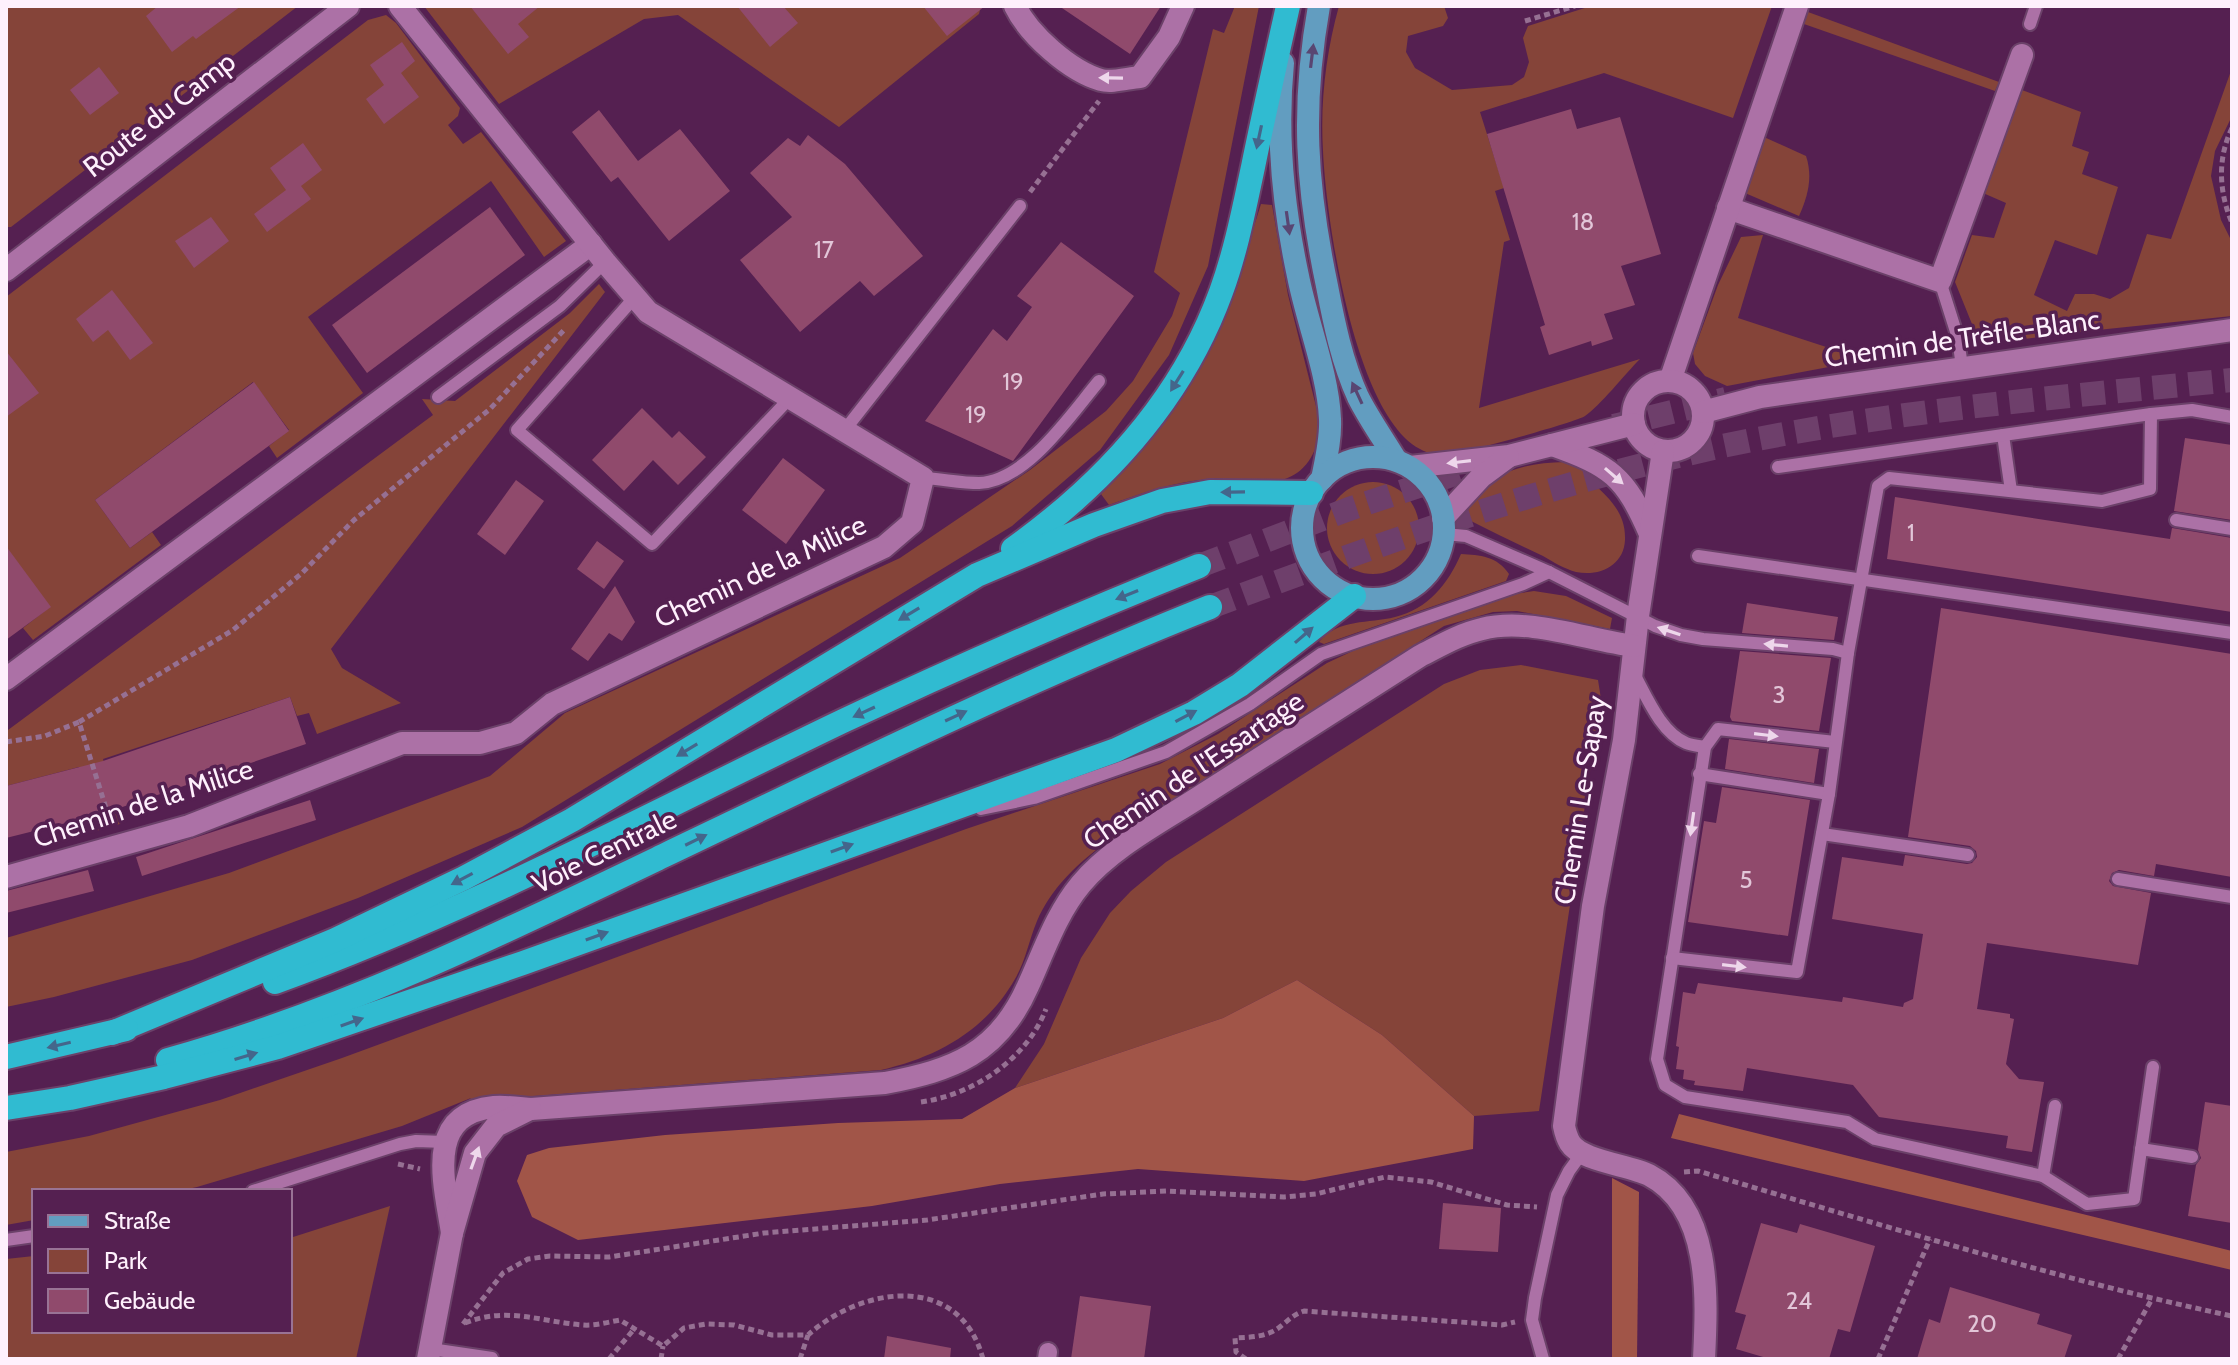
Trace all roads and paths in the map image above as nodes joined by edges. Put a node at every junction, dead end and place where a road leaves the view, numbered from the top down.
1 (348, 6) edge
2 (400, 6) edge
3 (1015, 6) edge
4 (1183, 6) edge
5 (1288, 6) edge
6 (1319, 6) edge
7 (1575, 6) edge
8 (1797, 6) edge
9 (2036, 6) edge
10 (1525, 21) dead end
11 (2030, 24) dead end
12 (2022, 55) dead end
13 (1104, 81) junction
14 (2232, 128) edge
15 (1020, 206) joint
16 (1728, 208) junction
17 (2232, 223) edge
18 (591, 244) junction
19 (605, 262) junction
20 (6, 270) edge
21 (1940, 281) junction
22 (635, 297) junction
23 (566, 326) dead end
24 (2232, 330) edge
25 (1962, 367) junction
26 (1099, 381) dead end
27 (1670, 381) junction
28 (438, 397) dead end
29 (790, 398) junction
30 (1703, 412) junction
31 (2151, 414) junction
32 (2232, 417) edge
33 (1634, 424) junction
34 (844, 431) junction
35 (2003, 435) junction
36 (1552, 445) junction
37 (1663, 451) junction
38 (1509, 456) junction
39 (1403, 464) junction
40 (1778, 467) dead end
41 (923, 478) junction
42 (1316, 486) junction
43 (2011, 491) junction
44 (2176, 520) dead end
45 (1443, 526) junction
46 (2232, 529) edge
47 (1650, 534) junction
48 (1698, 556) dead end
49 (1199, 566) tunnel mouth
50 (1549, 572) junction
51 (977, 575) junction
52 (1862, 581) junction
53 (1354, 596) junction
54 (1210, 607) tunnel mouth
55 (1638, 616) junction
56 (2232, 633) edge
57 (1634, 646) junction
58 (1848, 653) junction
59 (1631, 670) junction
60 (6, 679) edge
61 (79, 722) junction
62 (6, 742) edge
63 (1835, 742) junction
64 (1705, 747) junction
65 (1699, 774) junction
66 (1829, 794) junction
67 (915, 822) junction
68 (1822, 834) junction
69 (118, 846) junction
70 (1968, 855) dead end
71 (6, 877) edge
72 (2118, 879) dead end
73 (2232, 897) edge
74 (1672, 958) junction
75 (112, 1033) junction
76 (6, 1057) edge
77 (2153, 1067) dead end
78 (6, 1100) edge
79 (2055, 1106) dead end
80 (6, 1108) edge
81 (531, 1109) junction
82 (445, 1142) junction
83 (2141, 1149) junction
84 (1582, 1153) junction
85 (2192, 1157) dead end
86 (1647, 1174) junction
87 (2043, 1176) junction
88 (259, 1189) edge
89 (1554, 1208) junction
90 (452, 1233) junction
91 (32, 1236) edge
92 (1930, 1239) junction
93 (6, 1240) edge
94 (2152, 1299) junction
95 (2232, 1316) edge
96 (1532, 1320) junction
97 (463, 1324) junction
98 (635, 1328) junction
99 (808, 1335) junction
100 (431, 1345) edge
101 (663, 1346) junction
102 (492, 1358) edge
103 (609, 1359) edge
104 (661, 1359) edge
105 (800, 1359) edge
106 (983, 1359) edge
107 (1246, 1359) edge
108 (1543, 1359) edge
109 (1704, 1359) edge
110 (1878, 1359) edge
111 (2118, 1359) edge

1 - 20 street, Route du Camp
2 - 18 street
3 - 13 street
4 -> 13 street
5 -> 42 main road
5 -> 51 highway
39 -> 6 main road
7 - 10 path
8 - 16 street
9 - 11 lane
12 - 21 street
13 - 15 path
14 - 17 path
15 - 34 lane
16 - 21 street
16 - 27 street
18 - 19 street
18 - 60 street
19 - 22 street
19 - 28 lane
21 - 25 lane
22 - 29 street
22 - 29 lane
23 - 61 path
24 - 25 street, Chemin de Trèfle-Blanc
25 - 30 street, Chemin de Trèfle-Blanc
26 - 41 lane
27 - 30 street
27 - 33 street
29 - 34 street
30 - 37 street
31 - 32 lane
31 - 35 lane
31 - 43 lane
33 - 36 street
33 - 37 street
34 - 41 street
35 - 40 lane
35 - 43 lane
36 - 38 street
36 -> 47 street
37 - 47 street, Chemin Le-Sapay
38 -> 39 street
38 - 45 street
39 - 42 main road
39 - 45 main road
41 - 69 street, Chemin de la Milice
42 -> 51 highway
42 - 53 main road
43 - 52 lane
44 - 46 lane
45 - 50 lane
45 - 53 main road
47 - 55 street, Chemin Le-Sapay
48 - 52 lane
49 -> 75 highway, Voie Centrale
50 - 55 lane
50 - 67 lane
51 -> 75 highway
52 - 56 lane
52 - 58 lane
67 -> 53 highway
78 -> 54 highway, Voie Centrale
55 - 57 street, Chemin Le-Sapay
58 -> 55 lane
57 - 59 street, Chemin Le-Sapay
57 - 81 street, Chemin de l'Essartage
58 - 63 lane
59 - 64 lane
59 - 84 street, Chemin Le-Sapay
61 - 62 path
61 - 69 path
64 -> 63 lane
63 - 66 lane
64 - 65 lane
65 - 66 lane
65 -> 74 lane
66 - 68 lane
80 -> 67 highway
68 - 70 lane
74 -> 68 lane
69 - 71 street, Chemin de la Milice
72 - 73 lane
74 - 87 lane
75 -> 76 highway, Voie Centrale
77 - 83 lane
79 - 87 lane
81 - 82 street, Chemin de l'Essartage
90 -> 81 street, Chemin de l'Essartage
82 - 88 lane
82 - 90 street, Chemin de l'Essartage
83 - 85 lane
83 - 87 lane
84 - 86 street
84 - 89 lane
86 - 92 path
86 - 109 street
89 - 96 lane
89 - 97 path
90 - 100 street, Chemin de l'Essartage
91 - 93 lane
92 - 94 path
92 - 110 path
94 - 95 path
94 - 111 path
96 - 107 path
96 - 108 lane
97 - 98 path
97 - 100 path
98 - 101 path
98 - 103 path
99 - 101 path
99 - 105 path
99 - 106 path
100 - 102 lane
101 - 104 path

